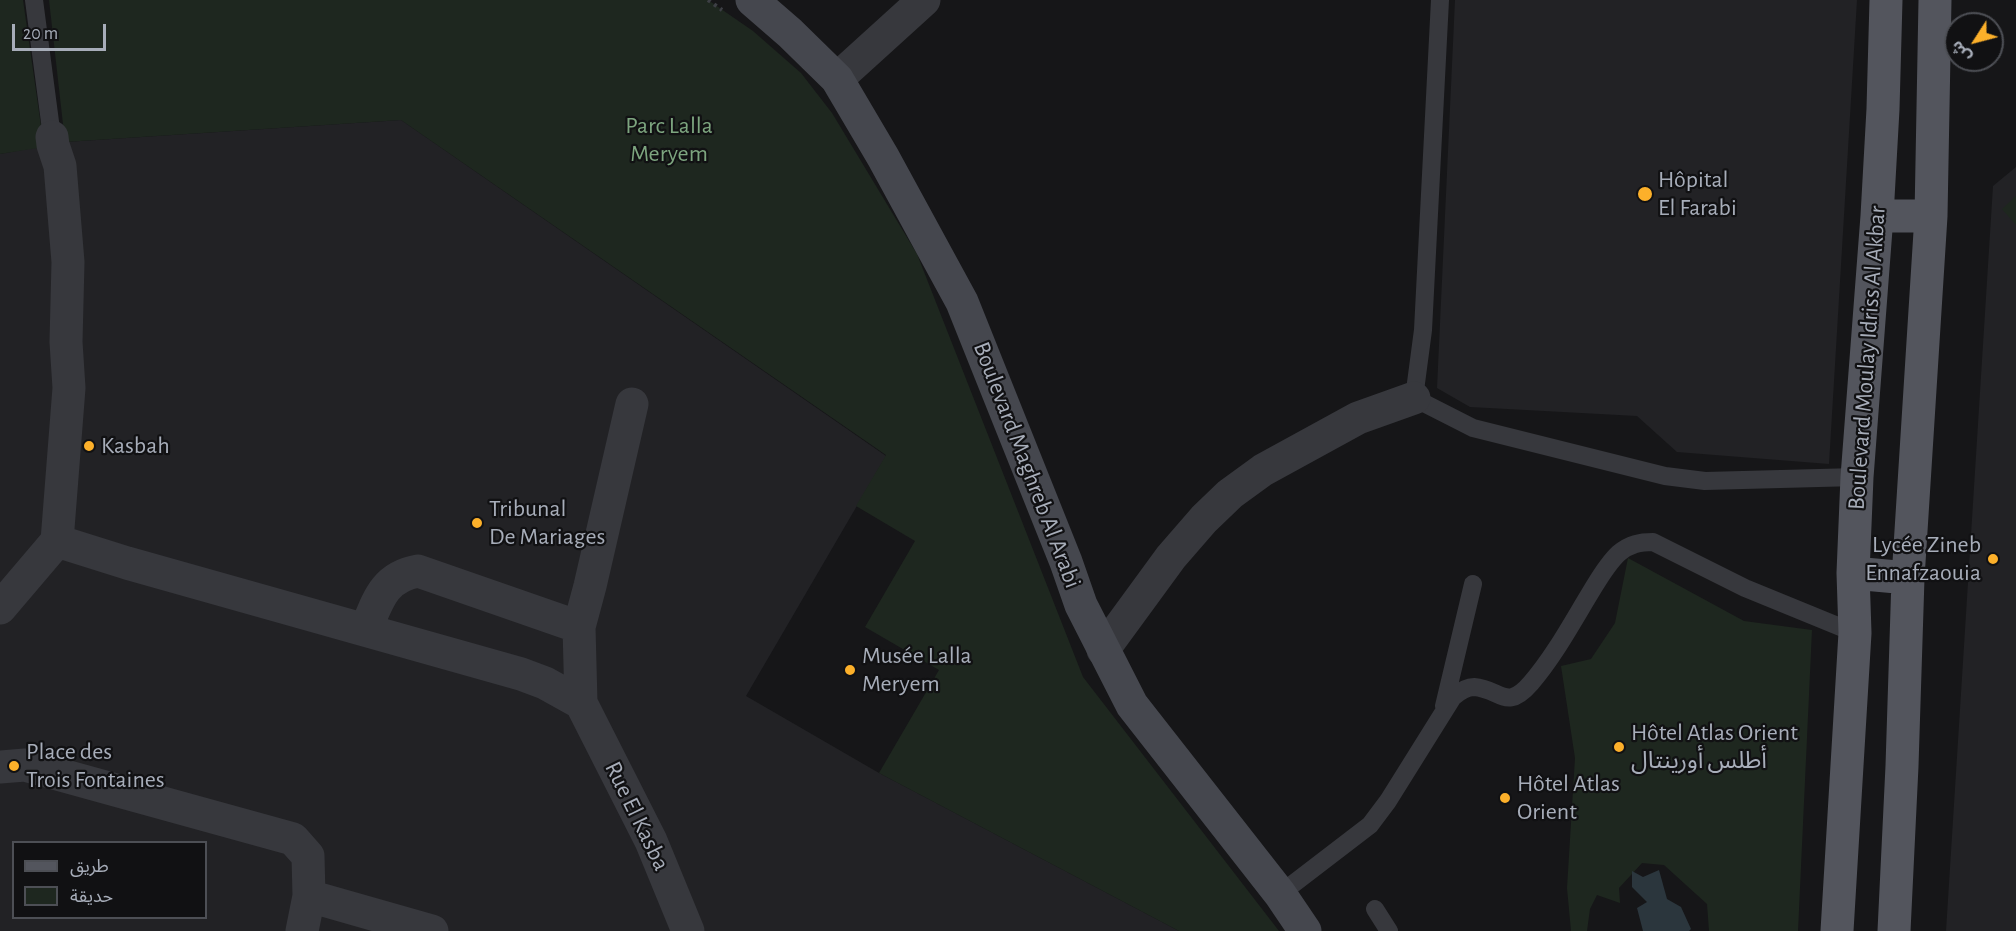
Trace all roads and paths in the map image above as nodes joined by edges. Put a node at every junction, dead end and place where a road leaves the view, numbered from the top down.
1 (34, 0) edge
2 (752, 0) edge
3 (924, 0) edge
4 (1440, 0) edge
5 (1886, 10) edge
6 (1935, 10) edge
7 (837, 79) junction
8 (52, 137) joint
9 (1877, 216) junction
10 (1931, 216) junction
11 (1414, 398) junction
12 (632, 404) dead end
13 (1857, 477) junction
14 (57, 541) junction
15 (1853, 573) junction
16 (1908, 578) junction
17 (1473, 584) dead end
18 (0, 608) edge
19 (579, 627) junction
20 (366, 629) junction
21 (1855, 633) junction
22 (1103, 650) junction
23 (581, 703) junction
24 (1443, 711) junction
25 (0, 767) edge
26 (1280, 894) junction
27 (309, 896) junction
28 (1376, 909) dead end
29 (302, 931) edge
30 (432, 931) edge
31 (688, 931) edge
32 (1305, 931) edge
33 (1389, 931) edge
34 (1838, 931) edge
35 (1893, 931) edge

1 - 8 lane
2 - 7 main road, Boulevard Maghreb Al Arabi
3 - 7 street
4 - 11 lane
5 - 6 main road
5 - 9 main road, Boulevard Moulay Idriss Al Akbar
6 - 10 main road
7 - 22 main road, Boulevard Maghreb Al Arabi
8 - 14 street
9 - 10 main road
9 - 13 main road, Boulevard Moulay Idriss Al Akbar
10 - 16 main road
11 - 13 lane
11 - 22 street
12 - 19 street
13 - 15 main road, Boulevard Moulay Idriss Al Akbar
14 - 18 street
14 - 20 street
15 - 16 main road
15 - 21 main road, Boulevard Moulay Idriss Al Akbar
16 - 35 main road
17 - 24 lane
19 - 20 street
19 - 23 street
20 - 23 street
21 - 24 lane
21 - 34 main road, Boulevard Moulay Idriss Al Akbar
22 - 26 main road, Boulevard Maghreb Al Arabi
23 - 31 street, Rue El Kasba
24 - 26 lane
25 - 27 street
26 - 32 main road, Boulevard Maghreb Al Arabi
27 - 29 street
27 - 30 street
28 - 33 lane

